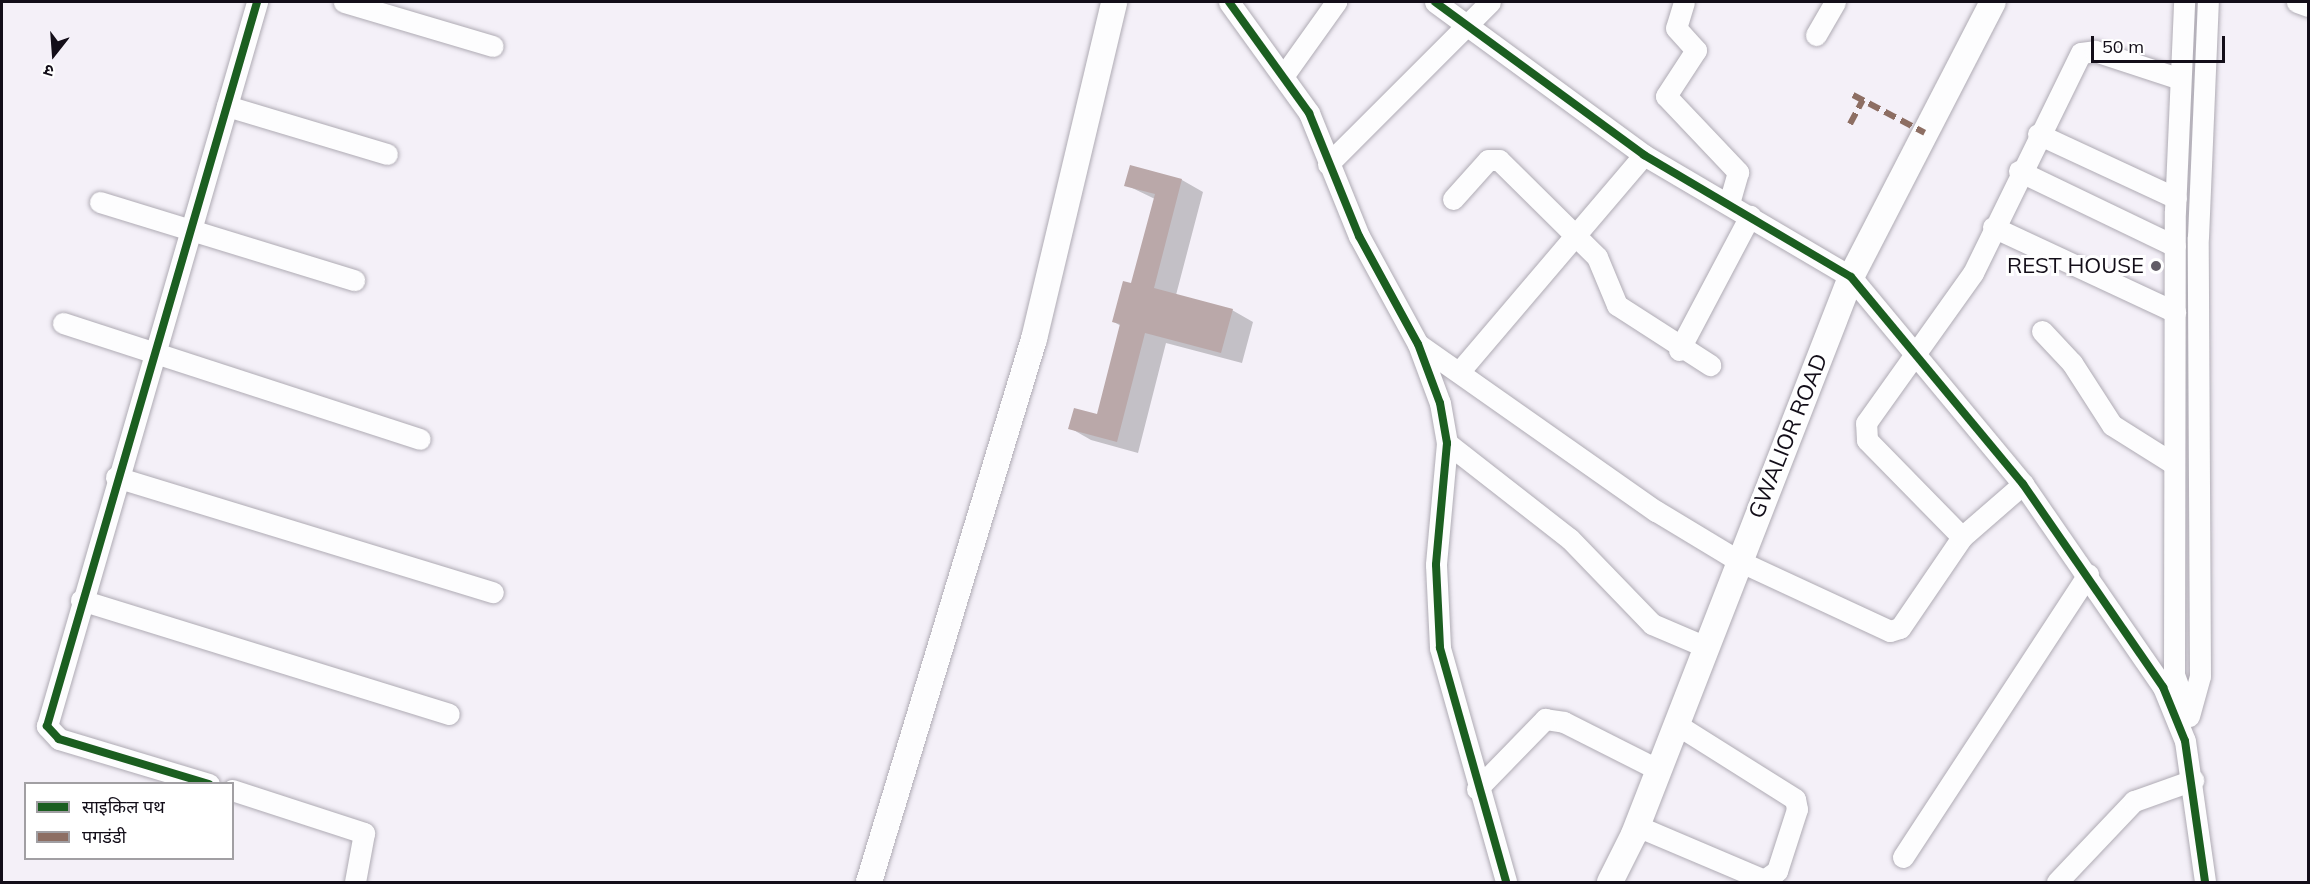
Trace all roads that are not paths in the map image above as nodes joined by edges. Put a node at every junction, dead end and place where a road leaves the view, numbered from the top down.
1 (257, 2) edge
2 (344, 2) edge
3 (1114, 2) edge
4 (1229, 2) edge
5 (1336, 2) edge
6 (1435, 2) edge
7 (1490, 2) edge
8 (1684, 2) edge
9 (1835, 2) edge
10 (1993, 2) edge
11 (2184, 2) edge
12 (2208, 2) edge
13 (2297, 2) edge
14 (2308, 6) edge
15 (1466, 27) junction
16 (1816, 35) dead end
17 (493, 46) dead end
18 (1284, 75) junction
19 (2180, 79) junction
20 (227, 106) junction
21 (2038, 134) junction
22 (387, 154) dead end
23 (1644, 155) junction
24 (1328, 164) junction
25 (2019, 171) junction
26 (2176, 198) junction
27 (1453, 200) dead end
28 (100, 202) dead end
29 (1729, 203) junction
30 (1750, 216) junction
31 (1993, 227) junction
32 (188, 231) junction
33 (1577, 234) junction
34 (2175, 246) junction
35 (1851, 277) junction
36 (354, 280) dead end
37 (2175, 312) junction
38 (63, 322) dead end
39 (2042, 330) dead end
40 (1418, 344) junction
41 (1679, 350) junction
42 (152, 351) junction
43 (1914, 352) junction
44 (1710, 365) dead end
45 (1459, 372) junction
46 (420, 439) dead end
47 (1447, 443) junction
48 (2174, 464) junction
49 (116, 477) junction
50 (2023, 484) junction
51 (1962, 537) junction
52 (1739, 561) junction
53 (2088, 574) junction
54 (494, 592) dead end
55 (81, 600) junction
56 (1706, 647) junction
57 (449, 714) dead end
58 (2188, 716) junction
59 (1676, 724) junction
60 (2185, 741) junction
61 (1659, 770) junction
62 (2193, 780) junction
63 (206, 782) edge
64 (1477, 789) junction
65 (234, 791) edge
66 (1637, 826) junction
67 (1903, 857) dead end
68 (355, 882) edge
69 (869, 882) edge
70 (1506, 882) edge
71 (1610, 882) edge
72 (2057, 882) edge
73 (2205, 882) edge

1 - 20 street
2 - 17 street
3 - 69 main road
4 - 18 street
5 - 18 street
6 - 15 street
7 - 15 street
8 - 29 street
9 - 16 street
10 - 35 main road, GWALIOR ROAD
11 - 19 street
12 - 58 street
13 - 14 street
15 - 23 street
15 - 24 street
18 - 24 street
19 - 21 street
19 - 26 street
20 - 22 street
20 - 32 street
21 - 25 street
21 - 26 street
23 - 29 street
23 - 33 street
24 - 40 street
25 - 31 street
25 - 34 street
26 - 34 street
27 - 33 street
28 - 32 street
29 - 30 street
30 - 35 street
30 - 41 street
31 - 37 street
31 - 43 street
32 - 36 street
32 - 42 street
33 - 41 street
33 - 45 street
34 - 37 street
35 - 43 street
35 - 52 main road, GWALIOR ROAD
37 - 48 street
38 - 42 street
39 - 48 street
40 - 45 street
40 - 47 street
41 - 44 street
42 - 46 street
42 - 49 street
43 - 50 street
43 - 51 street
45 - 52 street
47 - 56 street
47 - 64 street
48 - 58 street
49 - 54 street
49 - 55 street
50 - 51 street
50 - 53 street
51 - 52 street
52 - 56 main road, GWALIOR ROAD
53 - 60 street
53 - 67 street
55 - 57 street
55 - 63 street
56 - 59 main road, GWALIOR ROAD
58 - 60 street
59 - 61 main road, GWALIOR ROAD
59 - 66 street
60 - 62 street
61 - 64 street
61 - 66 main road, GWALIOR ROAD
62 - 72 street
62 - 73 street
64 - 70 street
65 - 68 street
66 - 71 main road, GWALIOR ROAD

